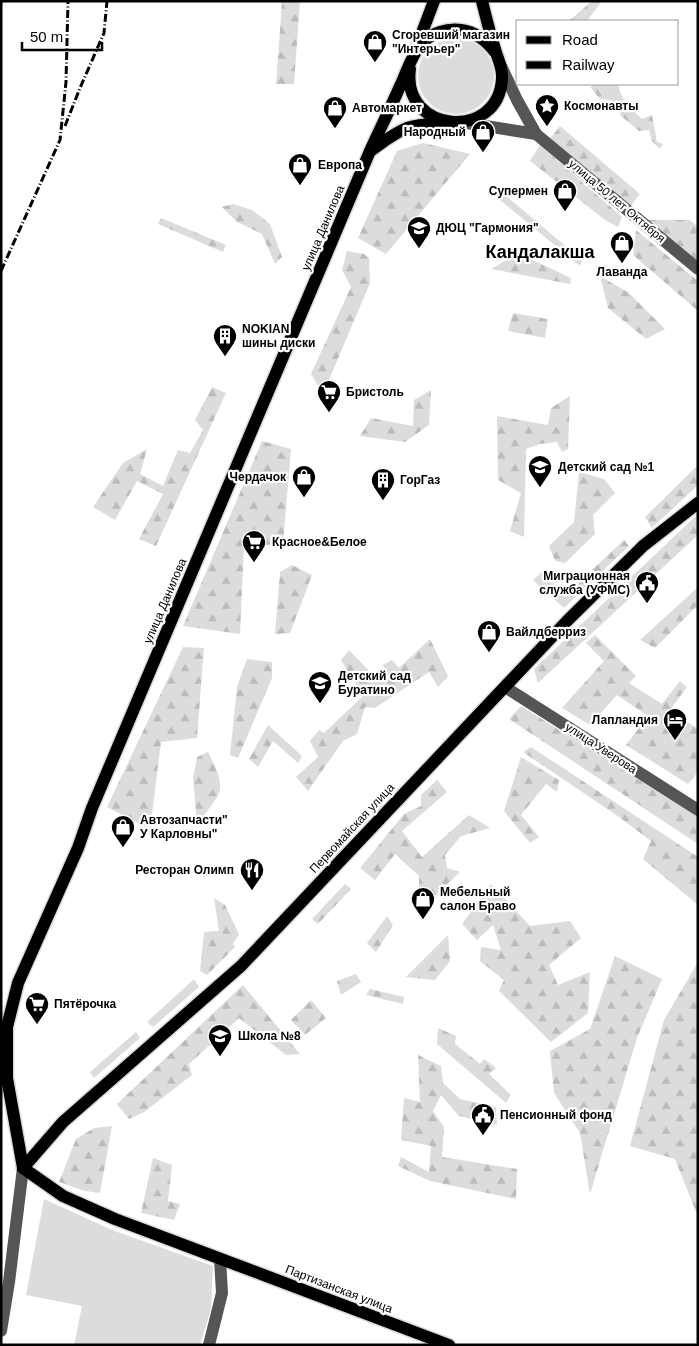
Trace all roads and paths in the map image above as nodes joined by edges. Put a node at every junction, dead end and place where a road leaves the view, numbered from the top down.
1 (434, 1) edge
2 (482, 1) edge
3 (495, 52) junction
4 (412, 58) junction
5 (501, 66) junction
6 (456, 122) junction
7 (536, 134) junction
8 (370, 151) junction
9 (698, 269) edge
10 (698, 503) edge
11 (505, 687) junction
12 (698, 810) edge
13 (23, 1168) junction
14 (220, 1259) junction
15 (1, 1331) edge
16 (209, 1345) edge
17 (449, 1345) edge

1 - 4 main road
2 - 3 main road
3 - 4 main road
3 - 5 main road
4 - 6 main road
4 - 8 main road, улица Данилова
5 - 6 main road
5 - 7 street
6 - 7 street
6 - 8 main road
7 - 9 street, улица 50 лет Октября
8 - 13 main road, улица Данилова
10 - 11 main road, Первомайская улица
11 - 12 street, улица Уверова
11 - 13 main road, Первомайская улица
13 - 14 main road, Партизанская улица
13 - 15 street
14 - 16 street
14 - 17 main road, Партизанская улица

